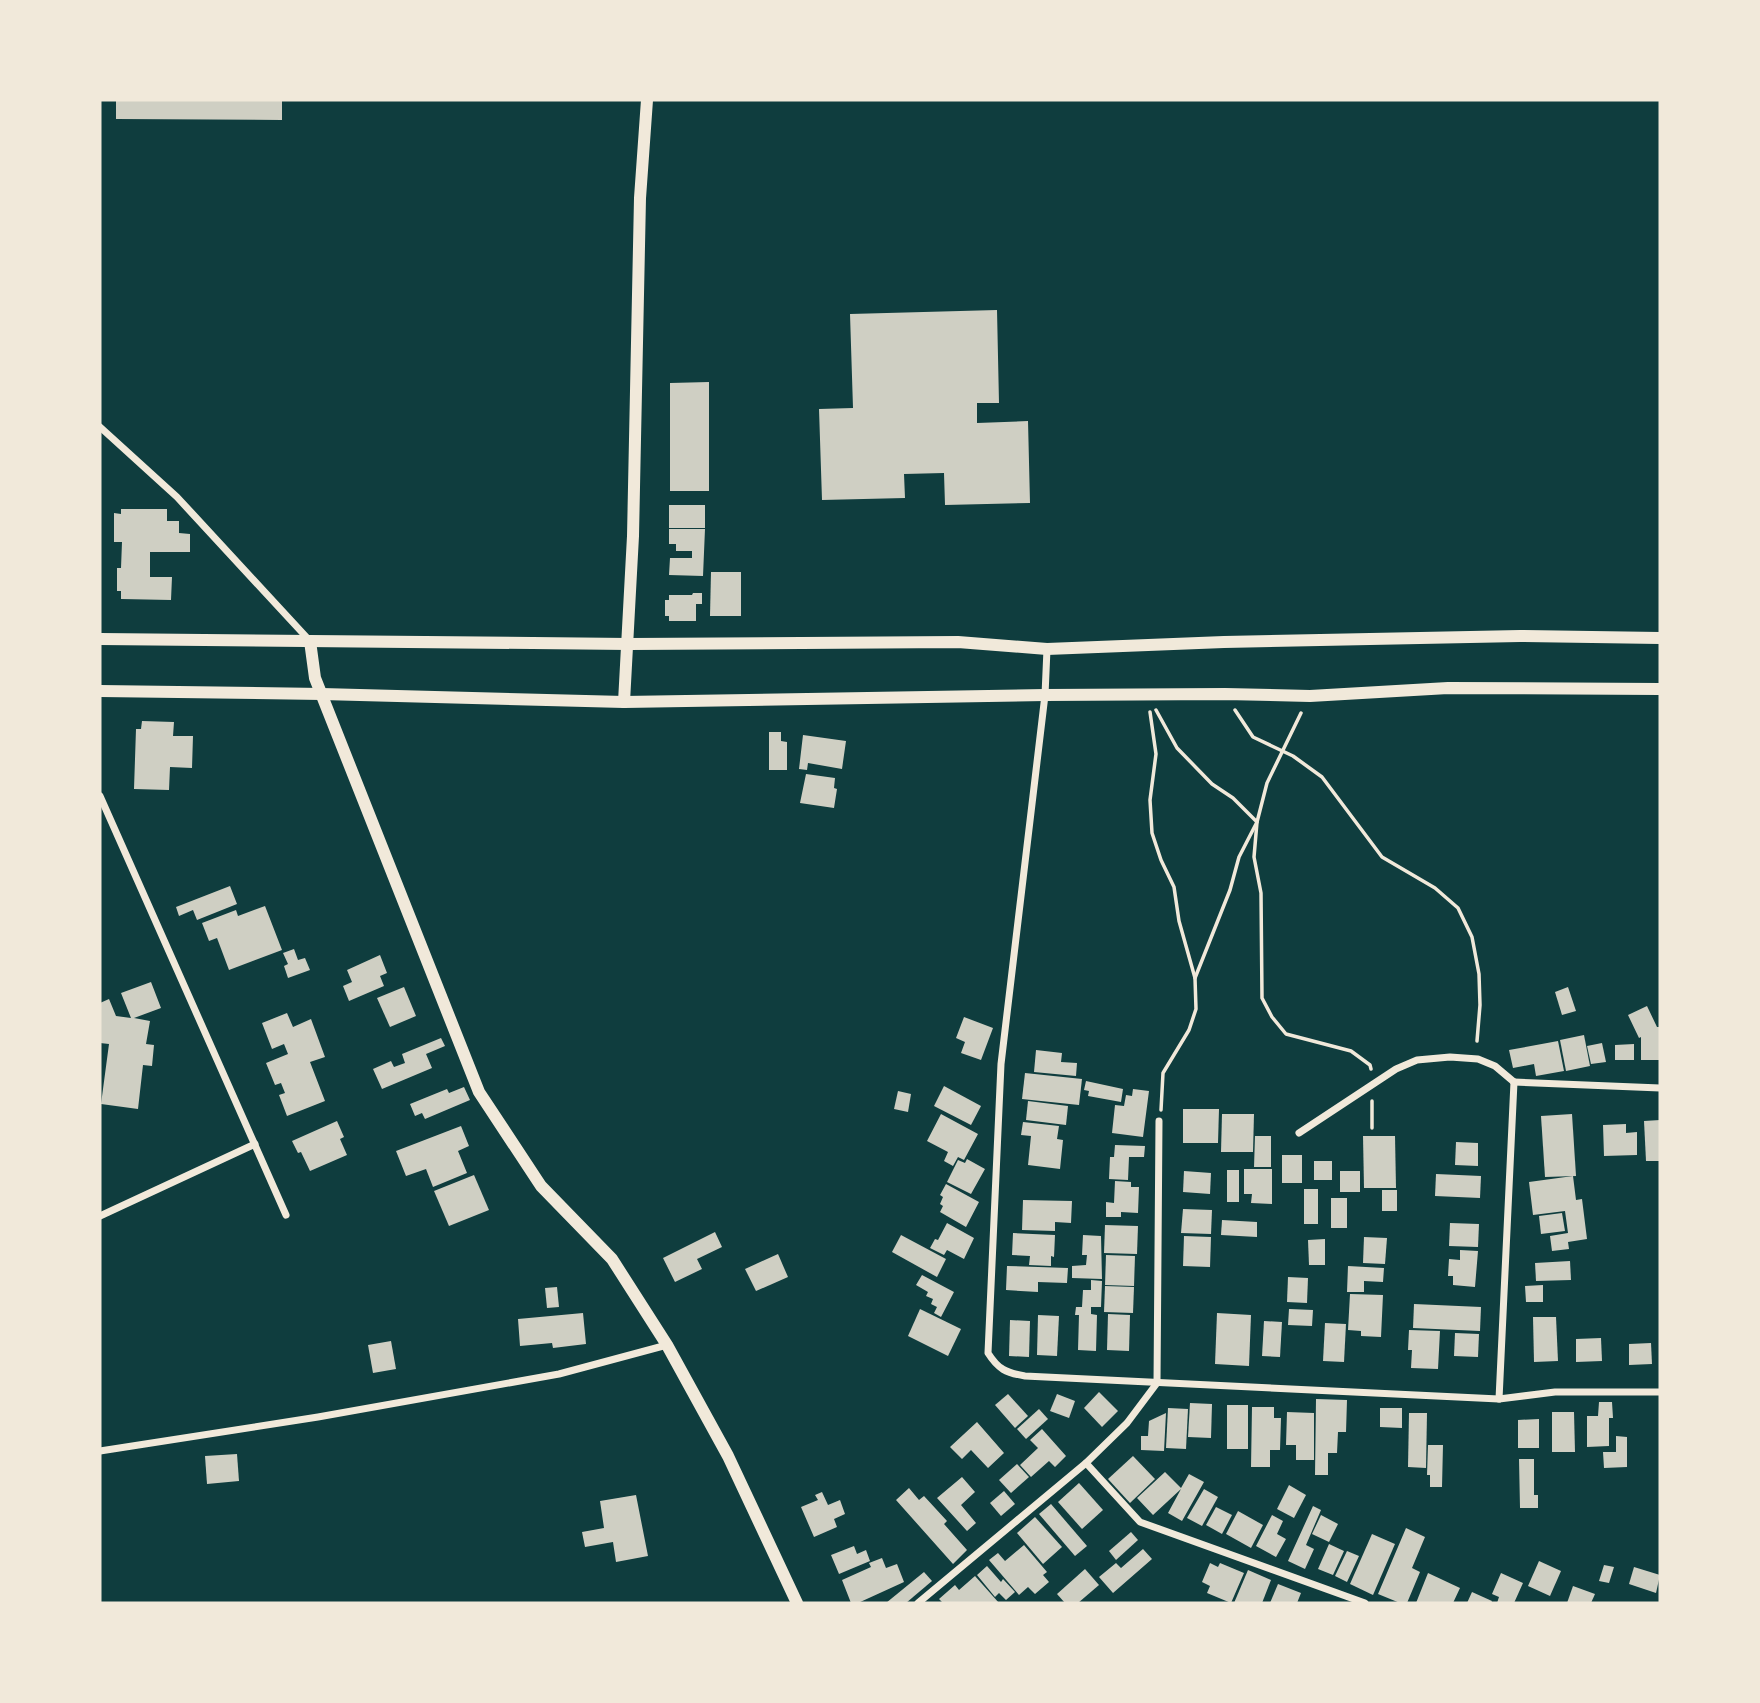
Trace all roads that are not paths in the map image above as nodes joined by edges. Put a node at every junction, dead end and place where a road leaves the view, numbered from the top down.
1 (647, 100) edge
2 (100, 428) edge
3 (1660, 638) edge
4 (100, 639) edge
5 (310, 641) junction
6 (629, 644) junction
7 (1047, 649) junction
8 (1660, 689) edge
9 (100, 691) edge
10 (322, 694) junction
11 (1045, 695) junction
12 (624, 702) junction
13 (100, 796) edge
14 (1514, 1082) junction
15 (1660, 1088) edge
16 (1159, 1121) road end
17 (1299, 1133) dead end
18 (255, 1144) junction
19 (286, 1215) dead end
20 (100, 1216) edge
21 (667, 1345) junction
22 (1157, 1382) junction
23 (1660, 1392) edge
24 (1500, 1399) junction
25 (100, 1451) edge
26 (1086, 1463) junction
27 (797, 1603) edge
28 (918, 1603) edge
29 (1365, 1603) edge

1 - 6 street
2 - 5 street
3 - 7 street
4 - 5 street
5 - 6 street
5 - 10 street
6 - 7 street
6 - 12 street
7 - 11 street
8 - 11 street
9 - 10 street
10 - 12 street
10 - 21 street
11 - 12 street
11 - 22 street
13 - 18 street
14 - 15 street
14 - 17 street
14 - 24 street
16 - 22 street
18 - 19 street
18 - 20 street
21 - 25 street
21 - 27 street
22 - 24 street
22 - 26 street
23 - 24 street
26 - 28 street
26 - 29 street

